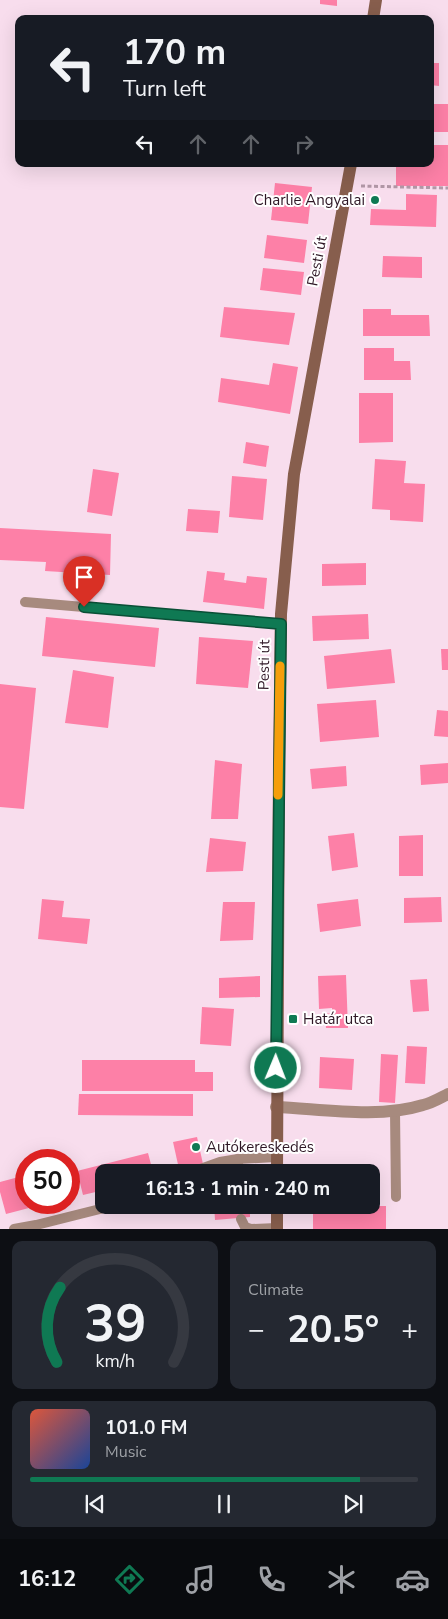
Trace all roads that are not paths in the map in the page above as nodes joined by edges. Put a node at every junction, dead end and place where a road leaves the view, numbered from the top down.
1 (376, 0) edge
2 (374, 15) edge
3 (351, 167) edge
4 (25, 602) dead end
5 (281, 624) junction
6 (448, 1094) edge
7 (276, 1107) junction
8 (395, 1111) junction
9 (276, 1157) junction
10 (238, 1159) junction
11 (214, 1164) edge
12 (238, 1164) edge
13 (276, 1164) edge
14 (396, 1197) dead end
15 (95, 1210) edge
16 (277, 1214) edge
17 (241, 1219) dead end
18 (277, 1228) edge
19 (14, 1229) edge

1 - 2 main road
3 - 5 main road, Pesti út
4 - 5 lane
5 - 7 main road, Pesti út
6 - 8 street
7 - 8 street
7 - 9 main road, Pesti út
8 - 14 lane
9 - 10 lane
9 - 13 main road, Pesti út
10 - 11 lane
10 - 12 lane
15 - 19 lane
16 - 18 main road
17 - 18 lane

